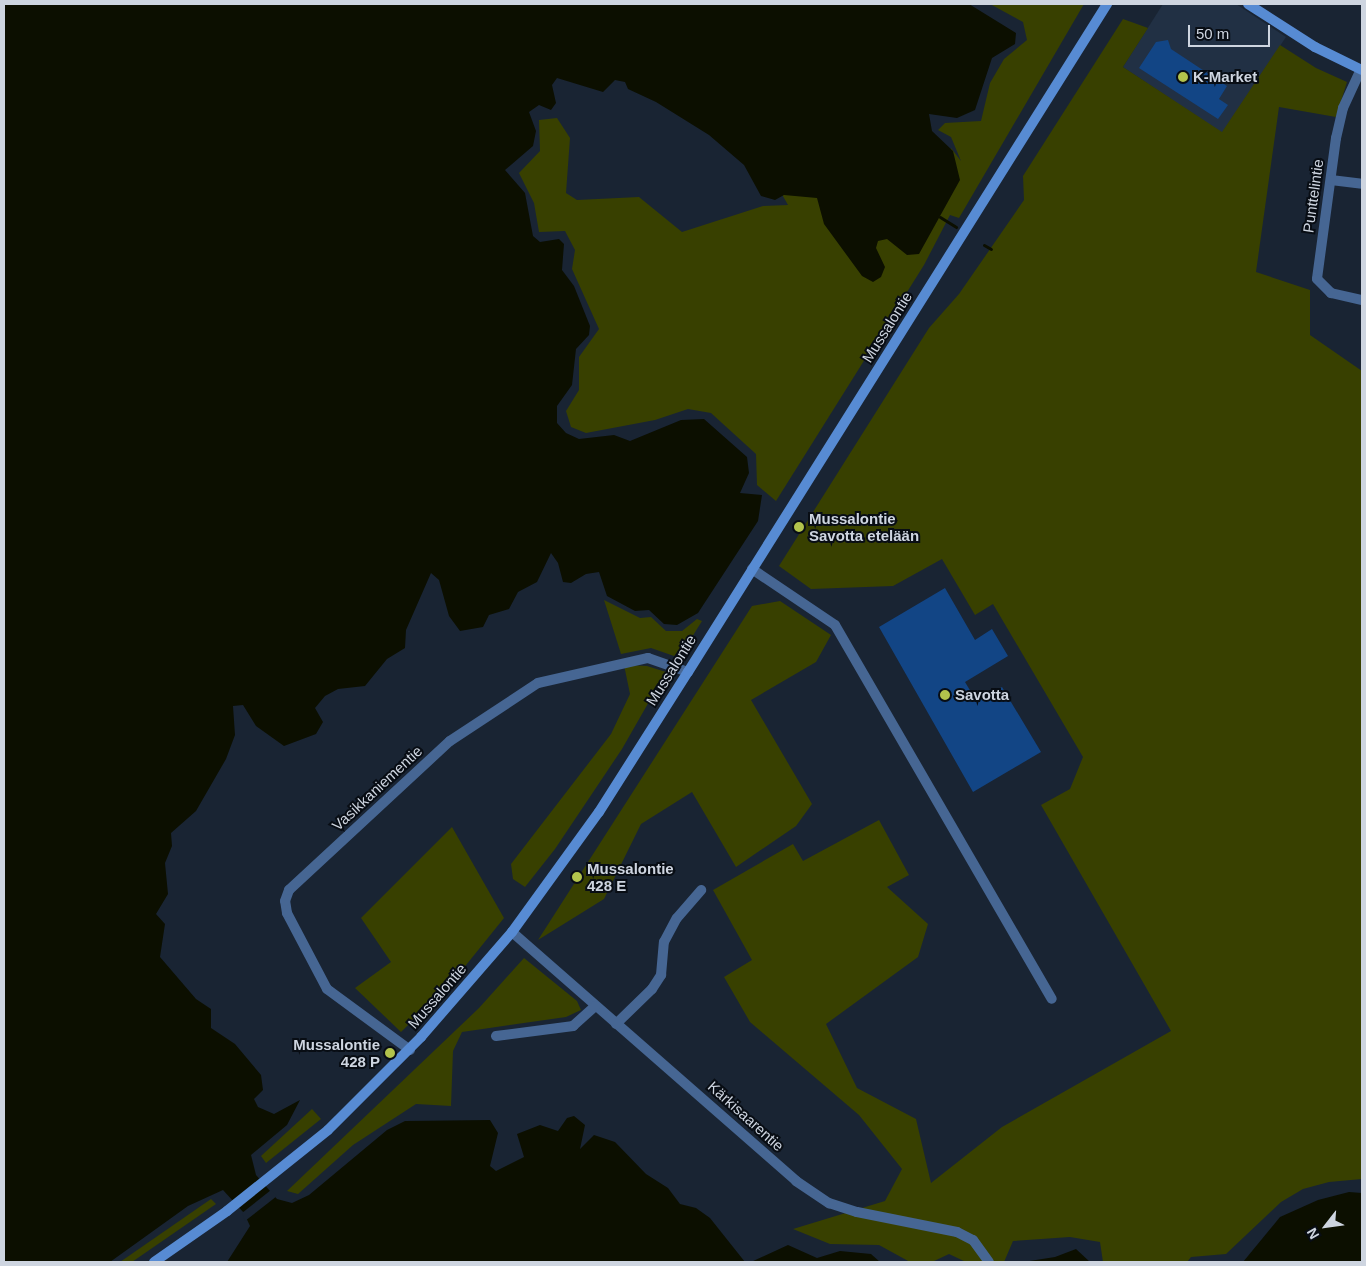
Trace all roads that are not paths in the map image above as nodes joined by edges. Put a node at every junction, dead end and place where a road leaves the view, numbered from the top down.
1 (1107, 4) edge
2 (1252, 5) edge
3 (1361, 69) edge
4 (1331, 180) junction
5 (1362, 184) edge
6 (1362, 300) edge
7 (752, 570) junction
8 (688, 672) junction
9 (701, 890) dead end
10 (512, 932) junction
11 (1052, 999) dead end
12 (595, 1006) junction
13 (616, 1024) junction
14 (496, 1036) dead end
15 (410, 1050) junction
16 (154, 1262) edge
17 (989, 1262) edge

1 - 7 main road, Mussalontie
2 - 3 main road
3 - 4 street, Punttelintie
4 - 5 street
4 - 6 street, Punttelintie
7 - 8 main road, Mussalontie
7 - 11 street
8 - 10 main road, Mussalontie
8 - 15 street, Vasikkaniementie
9 - 13 street
10 - 12 street, Kärkisaarentie
10 - 15 main road, Mussalontie
12 - 13 street, Kärkisaarentie
12 - 14 street
13 - 17 street, Kärkisaarentie
15 - 16 main road, Mussalontie

